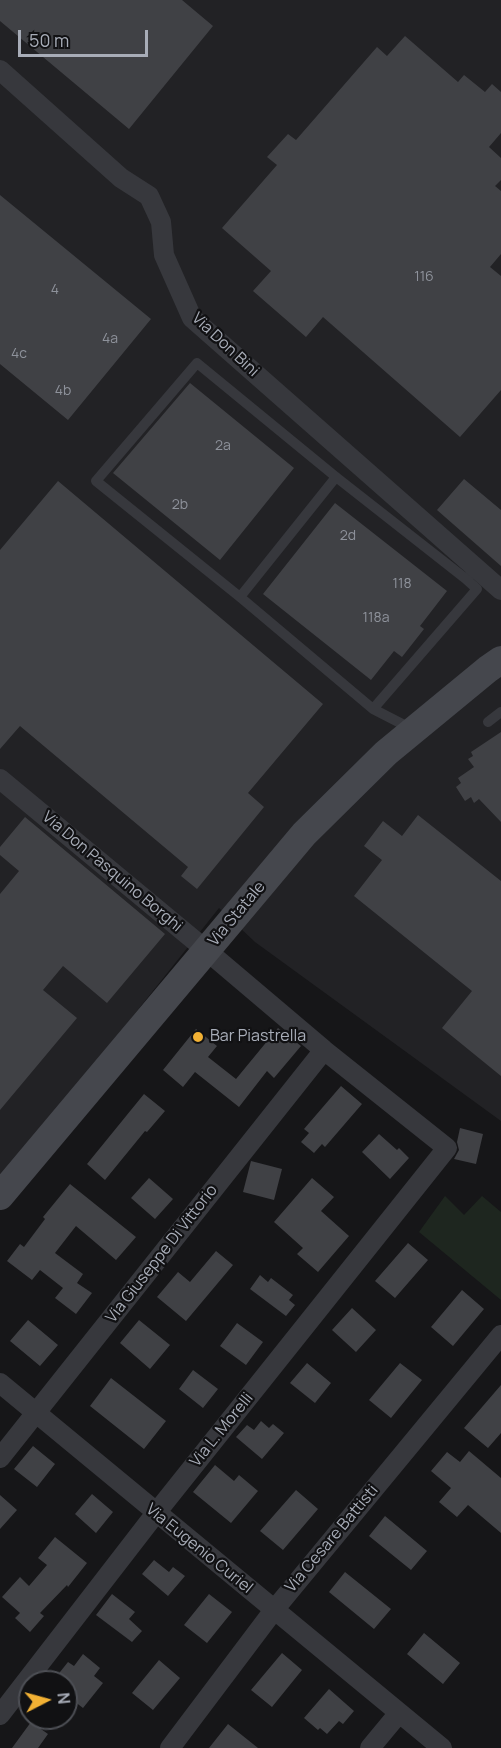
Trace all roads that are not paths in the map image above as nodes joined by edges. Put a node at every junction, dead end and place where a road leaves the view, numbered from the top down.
1 (0, 70) edge
2 (336, 477) junction
3 (471, 574) junction
4 (501, 590) edge
5 (240, 597) junction
6 (501, 660) edge
7 (373, 709) junction
8 (501, 712) edge
9 (488, 722) dead end
10 (415, 730) junction
11 (0, 779) edge
12 (206, 950) junction
13 (324, 1050) junction
14 (447, 1148) joint
15 (0, 1196) edge
16 (501, 1335) edge
17 (0, 1383) edge
18 (35, 1414) junction
19 (0, 1458) edge
20 (156, 1513) junction
21 (274, 1610) junction
22 (399, 1713) junction
23 (0, 1715) edge
24 (170, 1748) edge
25 (370, 1748) edge
26 (442, 1748) edge

1 - 3 street, Via Don Bini
2 - 3 lane
2 - 5 lane
2 - 5 lane
3 - 4 street, Via Don Bini
3 - 7 lane
5 - 7 lane
6 - 10 main road, Via Statale
7 - 10 lane
8 - 9 lane
10 - 12 main road, Via Statale
11 - 12 street, Via Don Pasquino Borghi
12 - 13 street, Via Don Pasquino Borghi
12 - 15 main road, Via Statale
13 - 14 street, Via Don Pasquino Borghi
13 - 18 street, Via Giuseppe Di Vittorio
14 - 20 street, Via L. Morelli
16 - 21 street, Via Cesare Battisti
17 - 18 street, Via Eugenio Curiel
18 - 19 street, Via Giuseppe Di Vittorio
18 - 20 street, Via Eugenio Curiel
20 - 21 street, Via Eugenio Curiel
20 - 23 street, Via L. Morelli
21 - 22 street, Via Eugenio Curiel
21 - 24 street, Via Cesare Battisti
22 - 25 street
22 - 26 street, Via Eugenio Curiel

